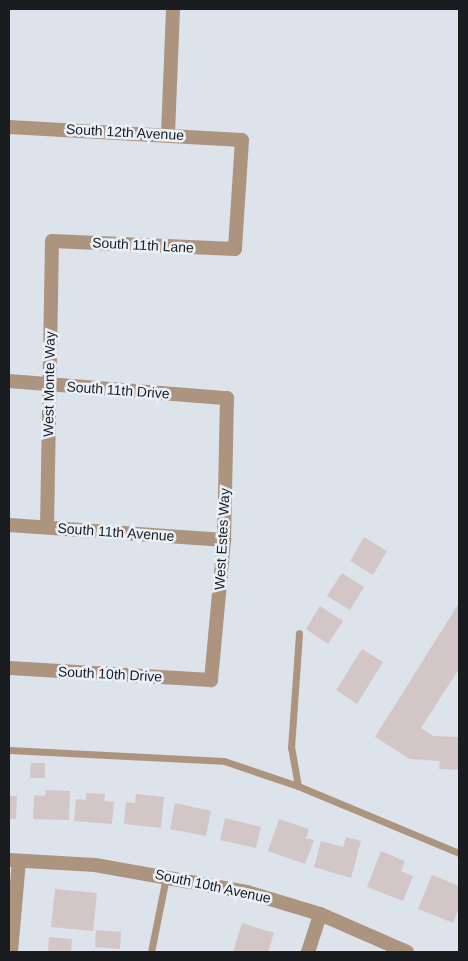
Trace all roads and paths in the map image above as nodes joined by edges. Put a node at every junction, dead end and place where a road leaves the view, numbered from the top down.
1 (172, 9) edge
2 (9, 127) edge
3 (168, 134) junction
4 (52, 241) joint
5 (235, 249) joint
6 (9, 381) edge
7 (49, 384) junction
8 (227, 398) joint
9 (9, 525) edge
10 (47, 527) junction
11 (224, 540) junction
12 (299, 633) dead end
13 (9, 668) edge
14 (211, 680) joint
15 (9, 750) edge
16 (298, 786) junction
17 (459, 853) edge
18 (14, 861) edge
19 (166, 875) junction
20 (320, 914) junction
21 (11, 952) edge
22 (151, 952) edge
23 (308, 952) edge
24 (407, 952) edge

1 - 3 street
2 - 3 street, South 12th Avenue
3 - 5 street, South 12th Avenue
4 - 5 street, South 11th Lane
4 - 7 street, West Monte Way
6 - 7 street, South 11th Drive
7 - 8 street, South 11th Drive
7 - 10 street, West Monte Way
8 - 11 street, West Estes Way
9 - 10 street, South 11th Avenue
10 - 11 street, South 11th Avenue
11 - 14 street, West Estes Way
12 - 16 lane
13 - 14 street, South 10th Drive
15 - 16 lane
16 - 17 lane
18 - 19 street, South 10th Avenue
18 - 21 street
19 - 20 street, South 10th Avenue
19 - 22 lane
20 - 23 street
20 - 24 street, South 10th Avenue

